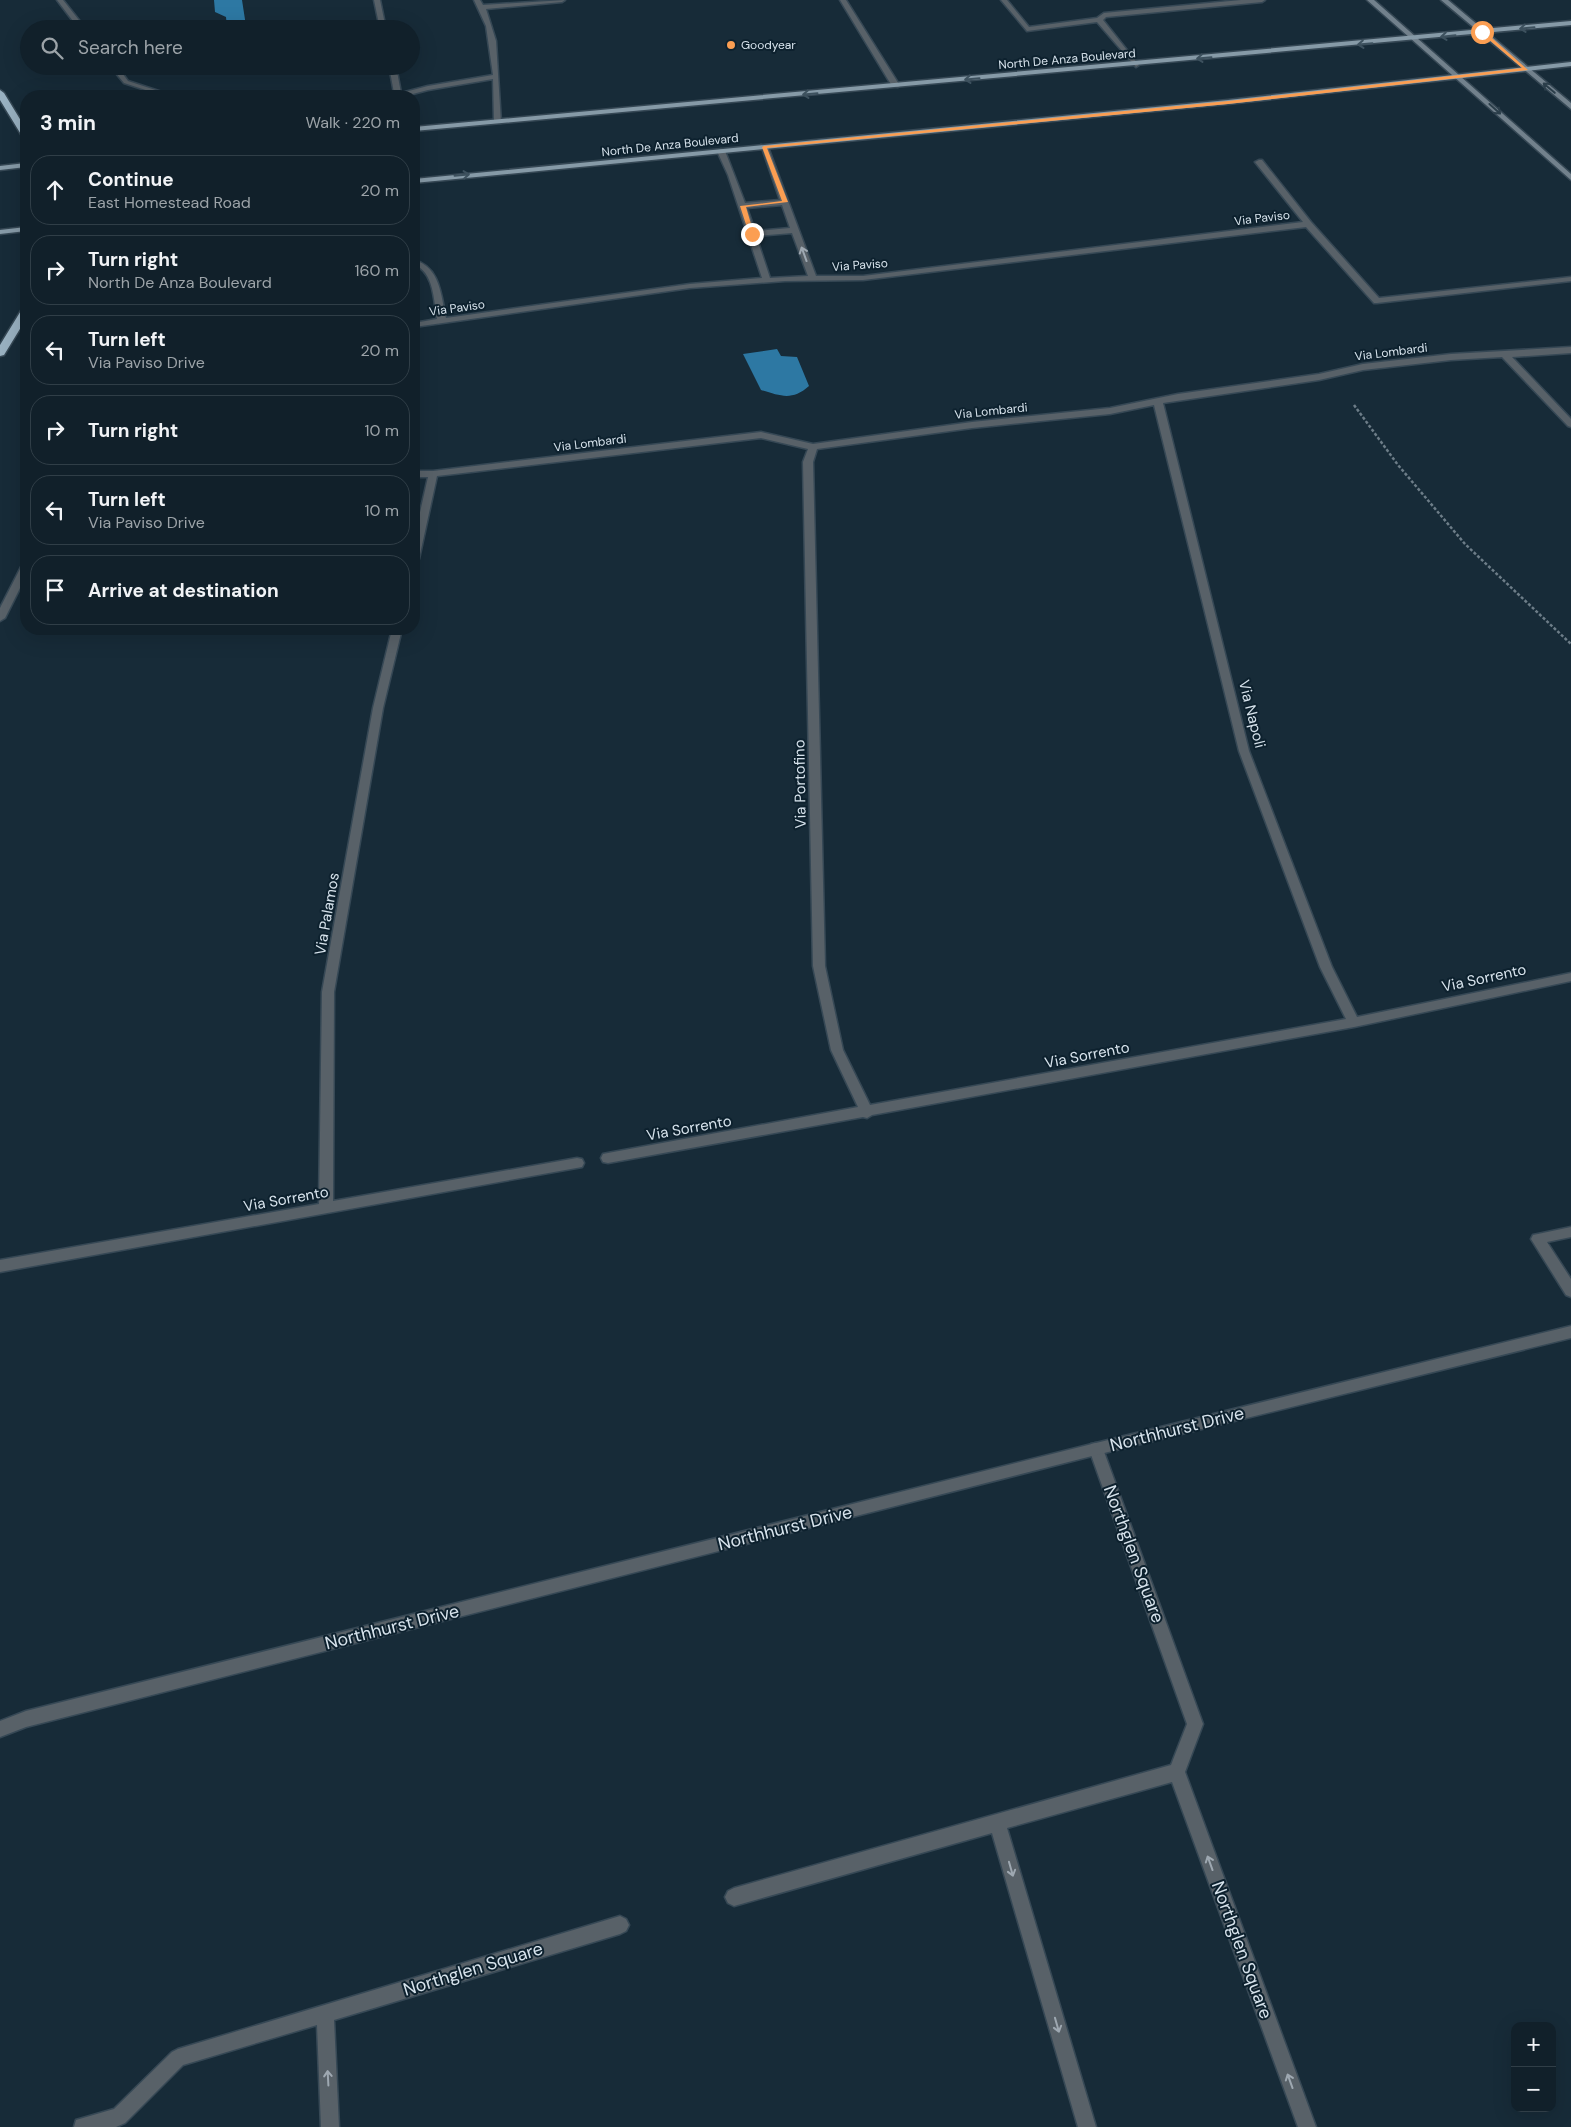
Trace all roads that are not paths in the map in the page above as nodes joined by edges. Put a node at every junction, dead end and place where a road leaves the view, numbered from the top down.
1 (60, 0) edge
2 (377, 0) edge
3 (477, 0) edge
4 (562, 0) edge
5 (843, 0) edge
6 (1004, 0) edge
7 (1262, 0) edge
8 (1370, 0) edge
9 (1444, 0) edge
10 (483, 7) junction
11 (76, 20) edge
12 (381, 20) edge
13 (1099, 20) junction
14 (1571, 23) edge
15 (1482, 32) junction
16 (1414, 39) junction
17 (1136, 64) junction
18 (1571, 64) edge
19 (1526, 69) junction
20 (120, 75) edge
21 (393, 75) edge
22 (495, 77) junction
23 (1458, 78) junction
24 (896, 86) junction
25 (151, 90) edge
26 (395, 90) edge
27 (420, 91) edge
28 (0, 93) edge
29 (1571, 108) edge
30 (498, 121) junction
31 (20, 126) edge
32 (420, 128) edge
33 (764, 147) junction
34 (721, 151) junction
35 (1259, 162) dead end
36 (20, 166) edge
37 (0, 168) edge
38 (1571, 178) edge
39 (420, 180) edge
40 (785, 202) junction
41 (743, 206) junction
42 (1308, 224) junction
43 (20, 230) edge
44 (795, 230) junction
45 (0, 232) edge
46 (752, 234) junction
47 (420, 263) edge
48 (813, 278) junction
49 (1571, 279) edge
50 (767, 280) junction
51 (20, 320) edge
52 (442, 321) junction
53 (420, 324) edge
54 (1571, 350) edge
55 (0, 353) edge
56 (1504, 354) junction
57 (1158, 402) junction
58 (1571, 424) edge
59 (813, 447) junction
60 (420, 474) edge
61 (434, 474) junction
62 (420, 534) edge
63 (20, 579) edge
64 (0, 618) edge
65 (396, 635) edge
66 (1571, 976) edge
67 (1354, 1022) junction
68 (867, 1113) junction
69 (608, 1158) dead end
70 (577, 1163) dead end
71 (326, 1208) junction
72 (1571, 1232) edge
73 (0, 1266) edge
74 (1571, 1291) edge
75 (1571, 1332) edge
76 (1096, 1449) junction
77 (0, 1729) edge
78 (1177, 1772) junction
79 (997, 1822) junction
80 (734, 1897) dead end
81 (620, 1925) dead end
82 (325, 2014) junction
83 (83, 2127) edge
84 (330, 2127) edge
85 (1087, 2127) edge
86 (1307, 2127) edge

1 - 11 street
2 - 12 street
3 - 10 street
4 - 10 street
5 - 24 street
6 - 13 street
7 - 13 street
8 - 16 main road
9 - 15 main road
10 - 22 street
13 - 17 street
14 -> 15 main road, North De Anza Boulevard
15 -> 16 main road, North De Anza Boulevard
15 - 19 main road
16 -> 17 main road, North De Anza Boulevard
16 - 23 main road
17 -> 24 main road, North De Anza Boulevard
18 - 19 main road, North De Anza Boulevard
19 - 23 main road, North De Anza Boulevard
29 -> 19 main road
20 - 25 street
21 - 26 street
22 - 27 street
22 - 30 street
23 - 33 main road, North De Anza Boulevard
23 -> 38 main road
24 -> 30 main road, North De Anza Boulevard
28 - 31 highway
30 - 32 main road, North De Anza Boulevard
33 - 34 main road, North De Anza Boulevard
33 - 40 street
39 -> 34 main road, North De Anza Boulevard
34 - 41 street
35 - 42 street, Via Paviso
36 - 37 main road
40 - 41 street
40 - 44 street
41 - 46 street
42 - 48 street, Via Paviso
42 - 49 street, Via Paviso
43 - 45 main road
44 - 46 street
48 -> 44 street
46 - 50 street
47 - 52 street
48 - 50 street, Via Paviso
50 - 52 street, Via Paviso
51 - 55 highway
52 - 53 street, Via Paviso
54 - 56 street, Via Lombardi
56 - 57 street, Via Lombardi
56 - 58 street
57 - 59 street, Via Lombardi
57 - 67 street, Via Napoli
59 - 61 street, Via Lombardi
59 - 68 street, Via Portofino
60 - 61 street, Via Lombardi
61 - 62 street
63 - 64 street
65 - 71 street, Via Palamos
66 - 67 street, Via Sorrento
67 - 68 street, Via Sorrento
68 - 69 street, Via Sorrento
70 - 71 street, Via Sorrento
71 - 73 street, Via Sorrento
72 - 74 street
75 - 76 street, Northhurst Drive
76 - 77 street, Northhurst Drive
76 - 78 street, Northglen Square
78 - 79 street
86 -> 78 street, Northglen Square
79 - 80 street
79 -> 85 street
81 - 82 street, Northglen Square
82 - 83 street
84 -> 82 street

